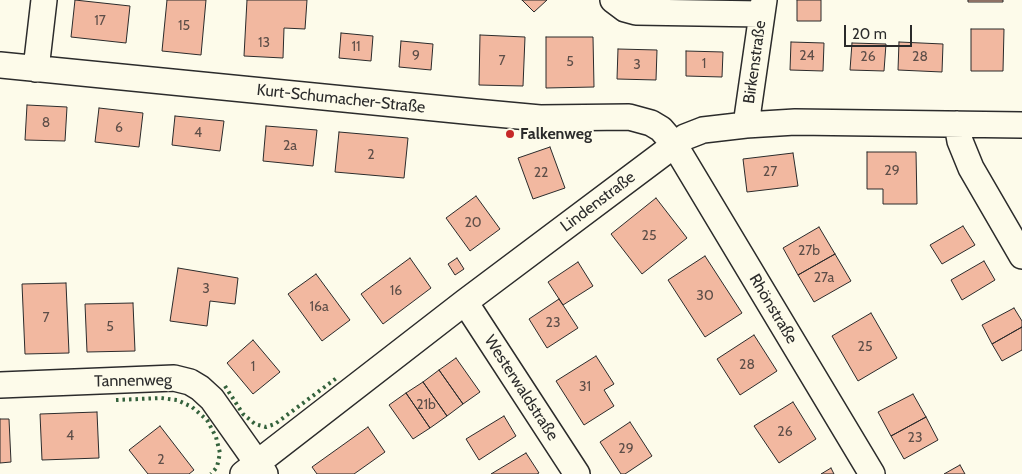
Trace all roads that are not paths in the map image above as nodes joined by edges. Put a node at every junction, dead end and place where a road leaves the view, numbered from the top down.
1 (44, 0) edge
2 (613, 0) edge
3 (763, 7) edge
4 (0, 65) edge
5 (36, 70) junction
6 (957, 124) junction
7 (746, 125) junction
8 (1022, 125) edge
9 (674, 144) junction
10 (1022, 256) edge
11 (466, 302) junction
12 (0, 385) edge
13 (255, 470) edge
14 (578, 474) edge
15 (872, 474) edge

1 - 5 street
2 - 3 street
3 - 7 street, Birkenstraße
4 - 5 street, Kurt-Schumacher-Straße
5 - 9 street, Kurt-Schumacher-Straße
6 - 7 street, Lindenstraße
6 - 8 street, Lindenstraße
6 - 10 street
7 - 9 street, Lindenstraße
9 - 11 street, Lindenstraße
9 - 15 street, Rhönstraße
11 - 13 street, Lindenstraße
11 - 14 street, Westerwaldstraße
12 - 13 street, Tannenweg

